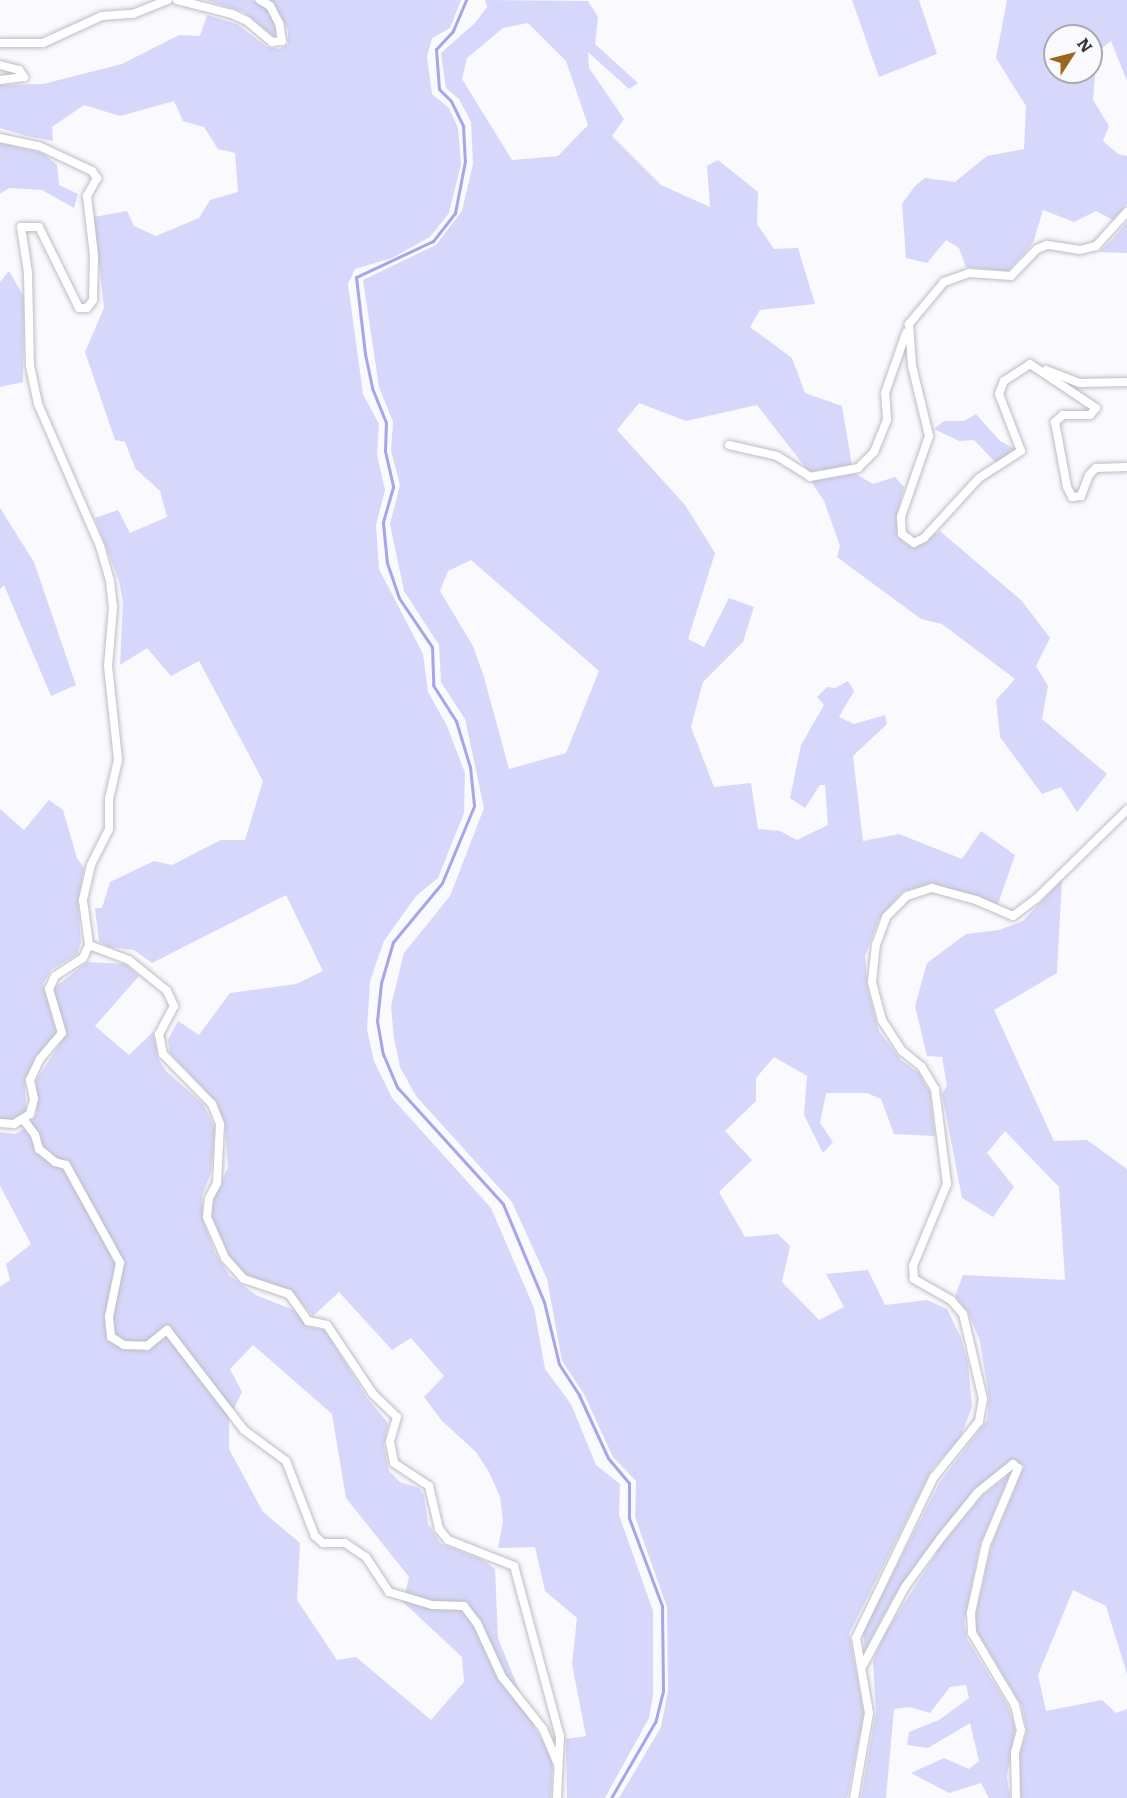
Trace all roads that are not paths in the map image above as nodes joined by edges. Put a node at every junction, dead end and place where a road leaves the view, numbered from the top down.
1 (168, 0) edge
2 (177, 0) edge
3 (260, 0) edge
4 (0, 43) edge
5 (0, 65) edge
6 (0, 80) edge
7 (0, 138) edge
8 (1127, 212) edge
9 (909, 324) junction
10 (1039, 367) junction
11 (1127, 382) edge
12 (729, 445) dead end
13 (1127, 467) edge
14 (1127, 810) edge
15 (89, 945) junction
16 (23, 1119) junction
17 (0, 1123) edge
18 (863, 1665) junction
19 (558, 1765) junction
20 (557, 1798) edge
21 (854, 1798) edge
22 (1016, 1798) edge

1 - 4 street
2 - 3 street
5 - 6 street
7 - 15 street
8 - 9 street
9 - 10 street
9 - 12 street
10 - 11 street
10 - 13 street
14 - 18 street
15 - 16 street
15 - 19 street
16 - 17 street
16 - 19 street
18 - 21 street
18 - 22 street
19 - 20 street

